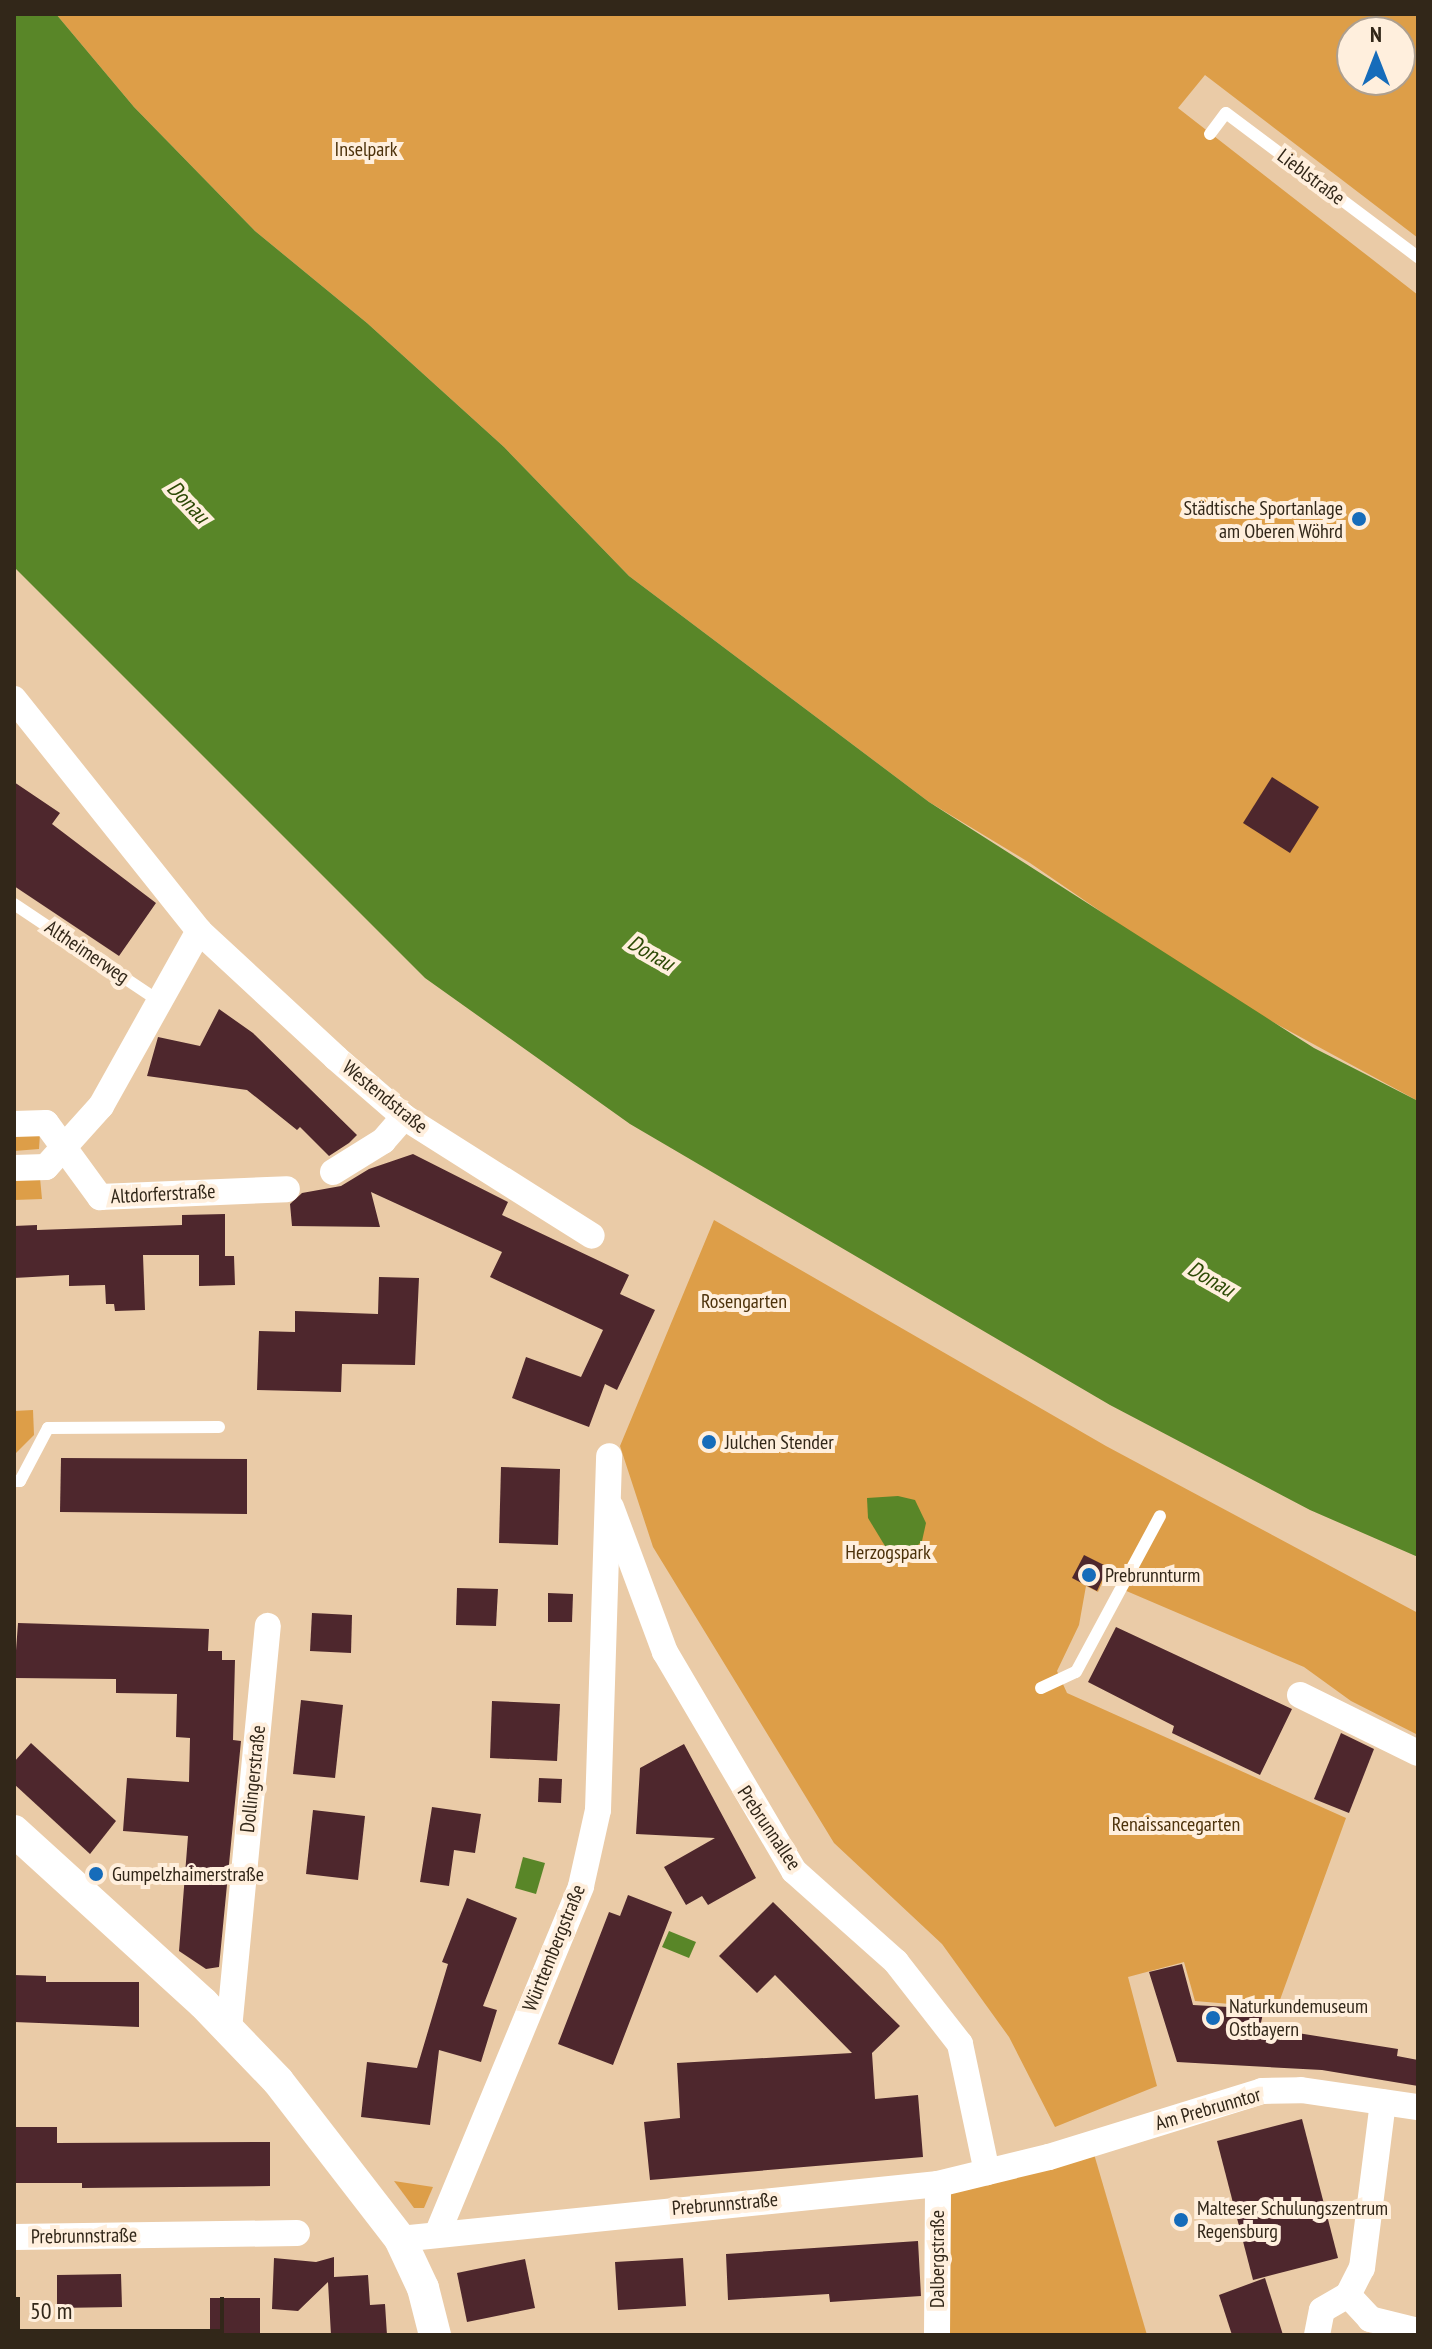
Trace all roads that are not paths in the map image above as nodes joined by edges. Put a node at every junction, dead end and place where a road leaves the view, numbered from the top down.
1 (1210, 134) dead end
2 (1418, 257) edge
3 (14, 699) edge
4 (14, 904) edge
5 (199, 931) junction
6 (159, 1001) junction
7 (404, 1117) junction
8 (14, 1124) edge
9 (62, 1149) junction
10 (14, 1168) edge
11 (333, 1172) dead end
12 (287, 1189) dead end
13 (592, 1236) dead end
14 (219, 1427) dead end
15 (609, 1456) dead end
16 (14, 1481) edge
17 (606, 1494) junction
18 (1160, 1516) dead end
19 (268, 1626) dead end
20 (1041, 1688) dead end
21 (1300, 1695) dead end
22 (1418, 1753) edge
23 (14, 1831) edge
24 (229, 2029) junction
25 (1383, 2102) junction
26 (1418, 2107) edge
27 (1049, 2157) joint
28 (987, 2172) junction
29 (938, 2184) junction
30 (438, 2232) junction
31 (297, 2233) dead end
32 (14, 2237) edge
33 (400, 2239) junction
34 (1348, 2295) junction
35 (1418, 2331) edge
36 (435, 2335) edge
37 (937, 2335) edge
38 (1317, 2335) edge

1 - 2 lane, Lieblstraße
3 - 5 street, Westendstraße
4 - 6 lane, Altheimerweg
5 - 6 street
5 - 7 street, Westendstraße
6 - 9 street
7 - 11 street
7 - 13 street, Westendstraße
8 - 9 street, Altdorferstraße
9 - 10 street
9 - 12 street, Altdorferstraße
14 - 16 lane
15 - 17 street, Württembergstraße
17 - 28 street, Prebrunnallee
17 - 30 street, Württembergstraße
18 - 20 lane
19 - 24 street, Dollingerstraße
21 - 22 street
23 - 24 street
24 - 33 street
25 - 26 street, Am Prebrunntor
25 - 27 street, Am Prebrunntor
25 - 34 street
27 - 28 street, Prebrunnstraße
28 - 29 street, Prebrunnstraße
29 - 30 street, Prebrunnstraße
29 - 37 street, Dalbergstraße
30 - 33 street, Prebrunnstraße
31 - 32 street, Prebrunnstraße
33 - 36 street
34 - 35 street
34 - 38 street

